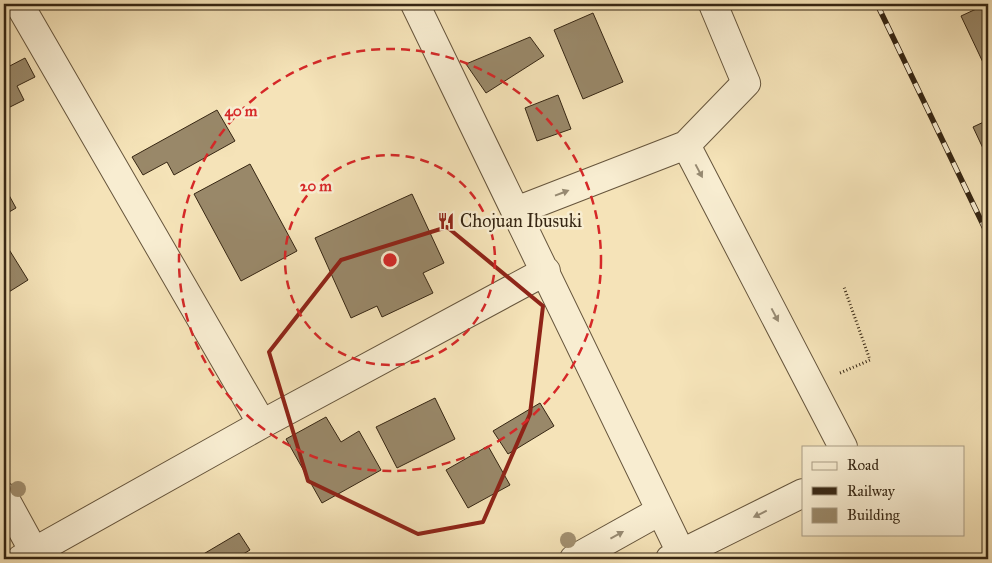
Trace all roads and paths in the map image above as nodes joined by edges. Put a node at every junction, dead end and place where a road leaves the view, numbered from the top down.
1 (19, 4) edge
2 (415, 4) edge
3 (713, 4) edge
4 (686, 146) junction
5 (516, 211) junction
6 (546, 271) junction
7 (844, 287) dead end
8 (812, 386) junction
9 (262, 424) junction
10 (842, 446) edge
11 (802, 494) edge
12 (4, 497) edge
13 (660, 512) junction
14 (31, 557) edge
15 (678, 557) edge
16 (574, 559) edge

1 - 9 street
2 - 5 street
3 - 4 street
5 -> 4 street
4 -> 8 street
5 - 6 street
6 - 9 street
6 - 13 street
7 - 8 path
8 - 10 street
9 - 14 street
11 -> 15 street
12 - 14 street
13 - 15 street
16 -> 13 street

